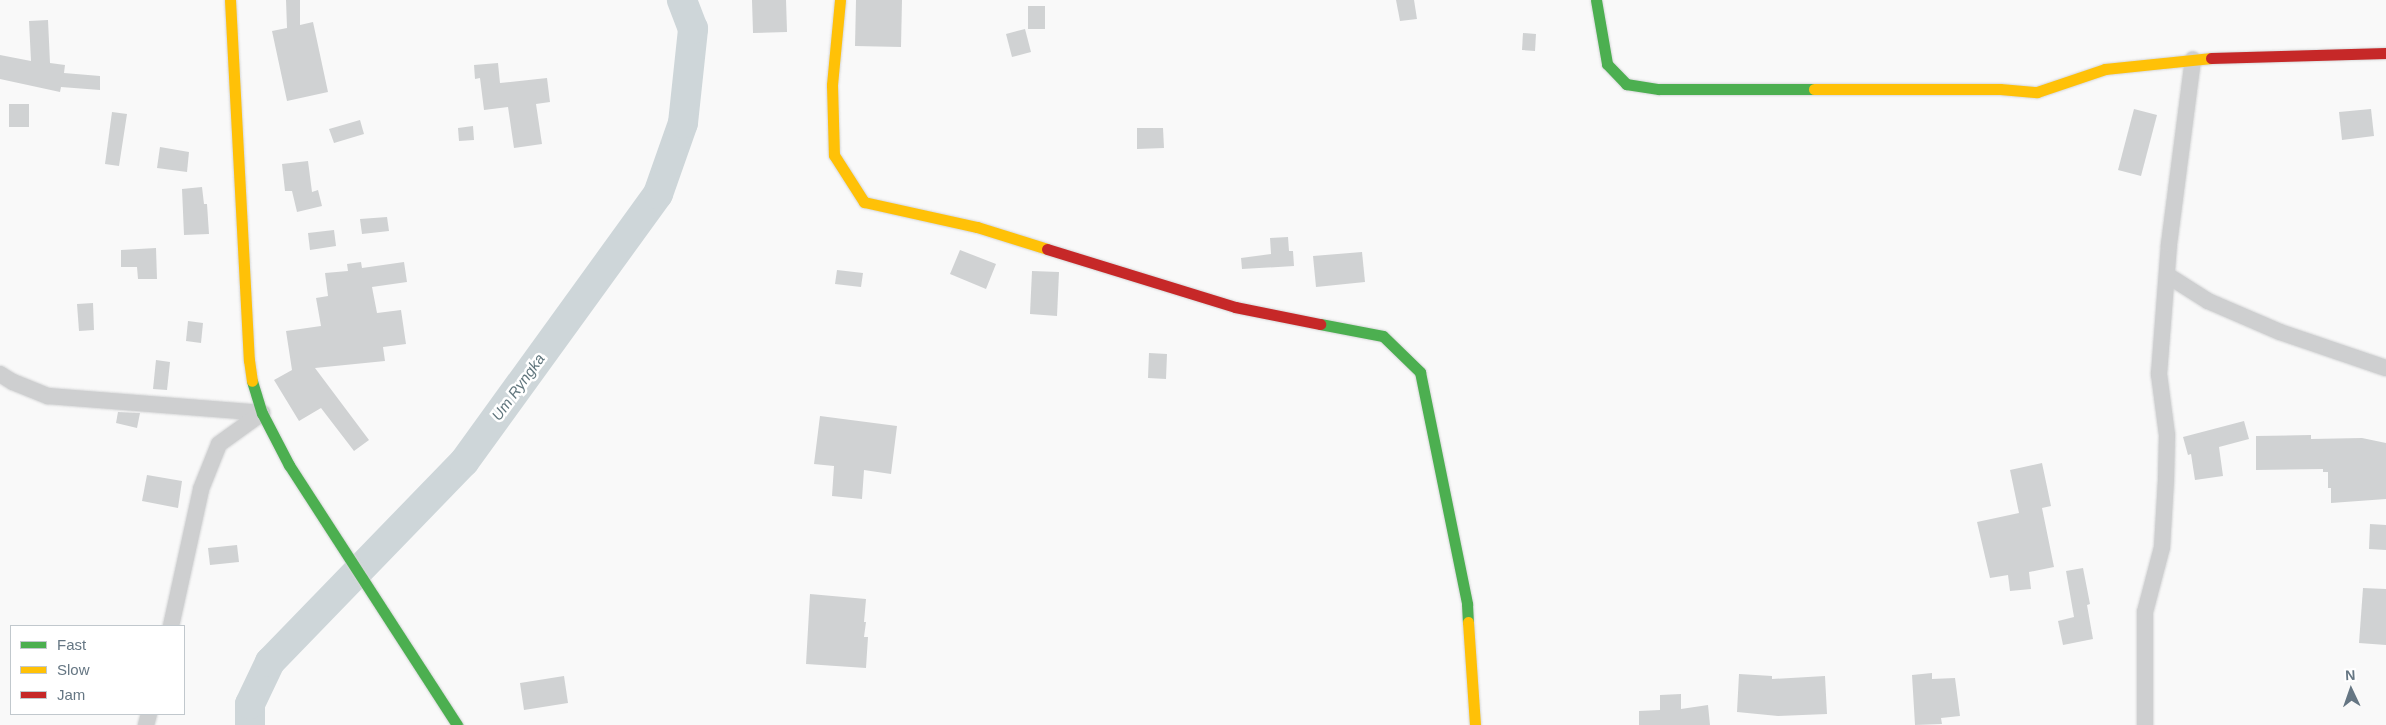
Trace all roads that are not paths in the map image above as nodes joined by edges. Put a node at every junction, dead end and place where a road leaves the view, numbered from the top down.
1 (230, 0) edge
2 (840, 0) edge
3 (1596, 0) edge
4 (2386, 53) edge
5 (2193, 60) junction
6 (2167, 275) junction
7 (2386, 368) edge
8 (0, 374) edge
9 (262, 413) junction
10 (171, 625) edge
11 (457, 725) edge
12 (1475, 725) edge
13 (2145, 725) edge

1 - 9 main road
2 - 12 main road
3 - 5 main road
4 - 5 main road
5 - 6 street
6 - 7 street
6 - 13 street
8 - 9 street
9 - 10 street
9 - 11 main road

